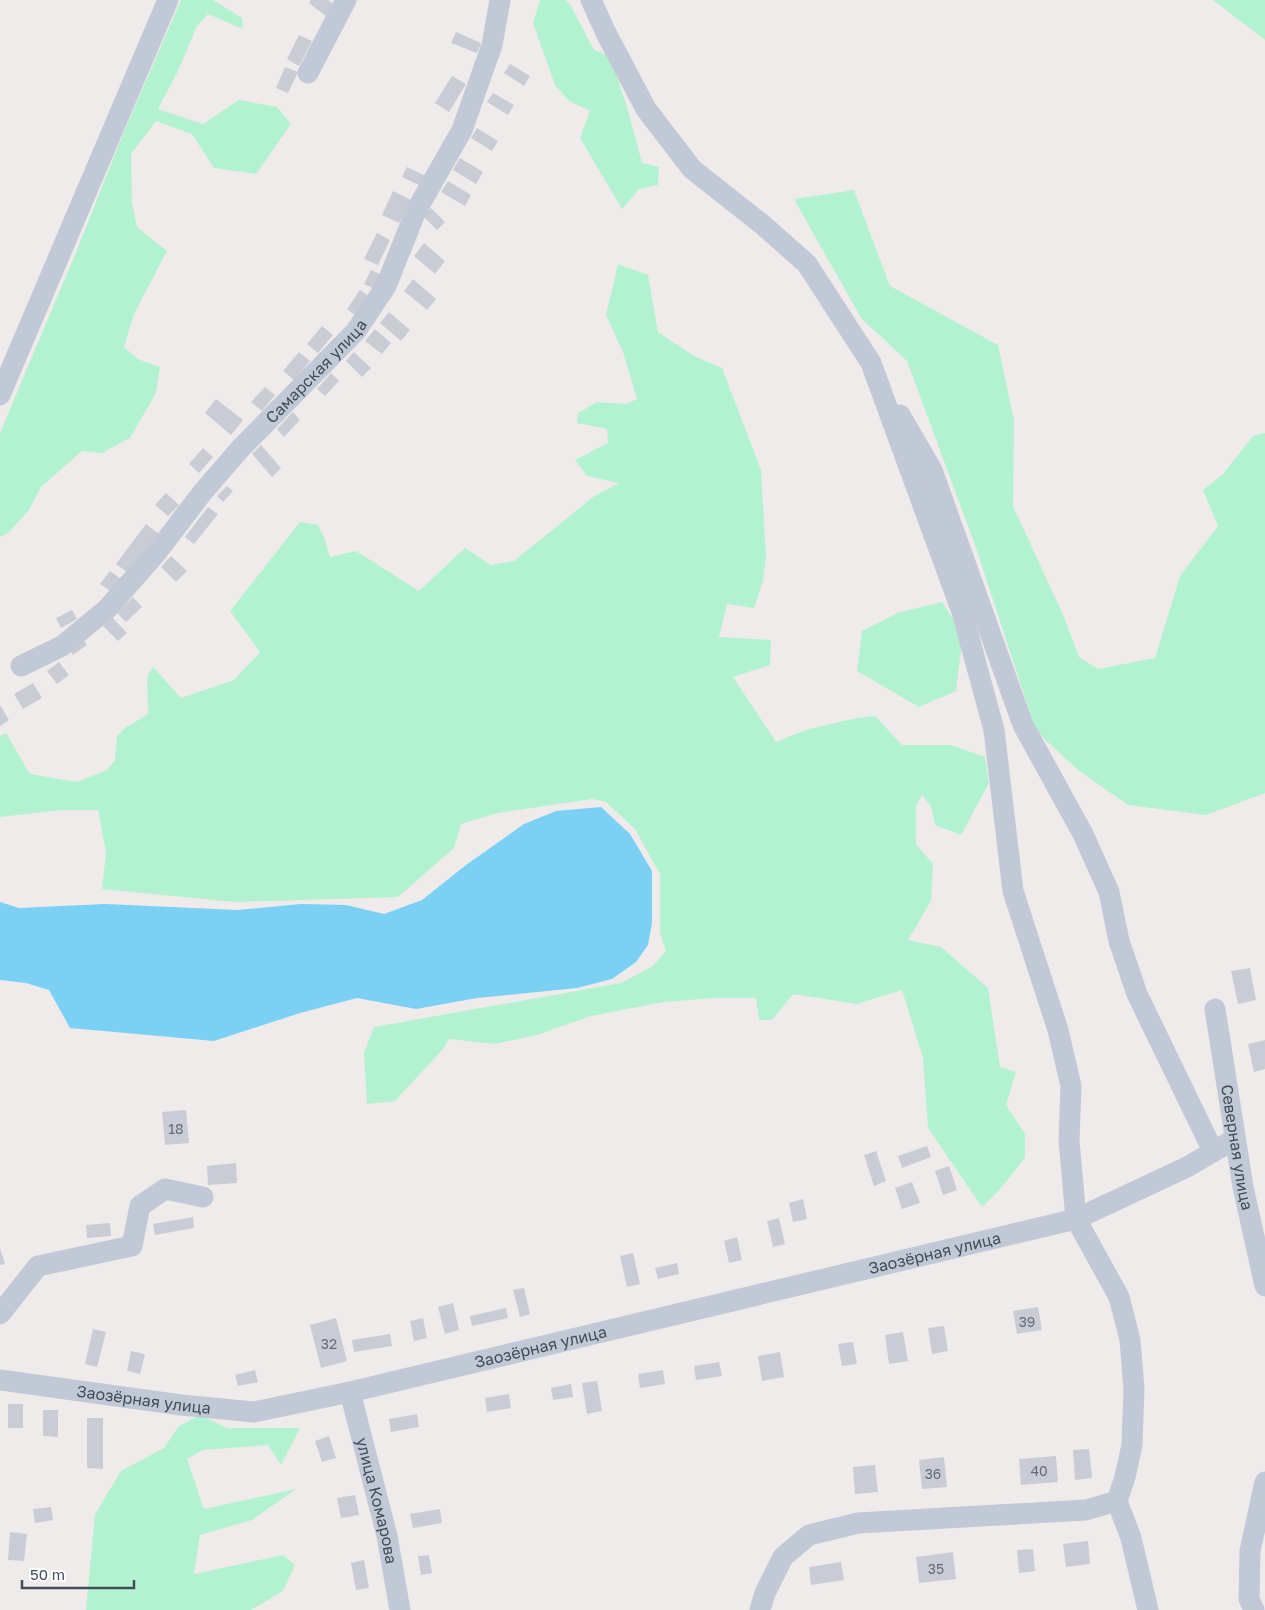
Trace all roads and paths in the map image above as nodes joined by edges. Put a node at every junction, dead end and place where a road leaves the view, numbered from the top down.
1 (168, 0) edge
2 (346, 0) edge
3 (500, 0) edge
4 (591, 0) edge
5 (308, 73) dead end
6 (870, 363) junction
7 (0, 395) edge
8 (21, 666) dead end
9 (1215, 1009) dead end
10 (1236, 1139) junction
11 (1213, 1152) junction
12 (203, 1197) dead end
13 (1076, 1219) junction
14 (1265, 1286) edge
15 (0, 1314) edge
16 (0, 1380) edge
17 (350, 1392) junction
18 (1265, 1482) edge
19 (1117, 1501) junction
20 (400, 1610) edge
21 (760, 1610) edge
22 (1148, 1610) edge
23 (1254, 1610) edge

1 - 7 street
2 - 5 street
3 - 8 street, Самарская улица
4 - 6 street
6 - 11 street
6 - 13 street
9 - 10 street, Северная улица
10 - 11 street, Заозёрная улица
10 - 14 street, Северная улица
11 - 13 street, Заозёрная улица
12 - 15 street
13 - 17 street, Заозёрная улица
13 - 19 street
16 - 17 street, Заозёрная улица
17 - 20 street, улица Комарова
18 - 23 street
19 - 21 street
19 - 22 street

